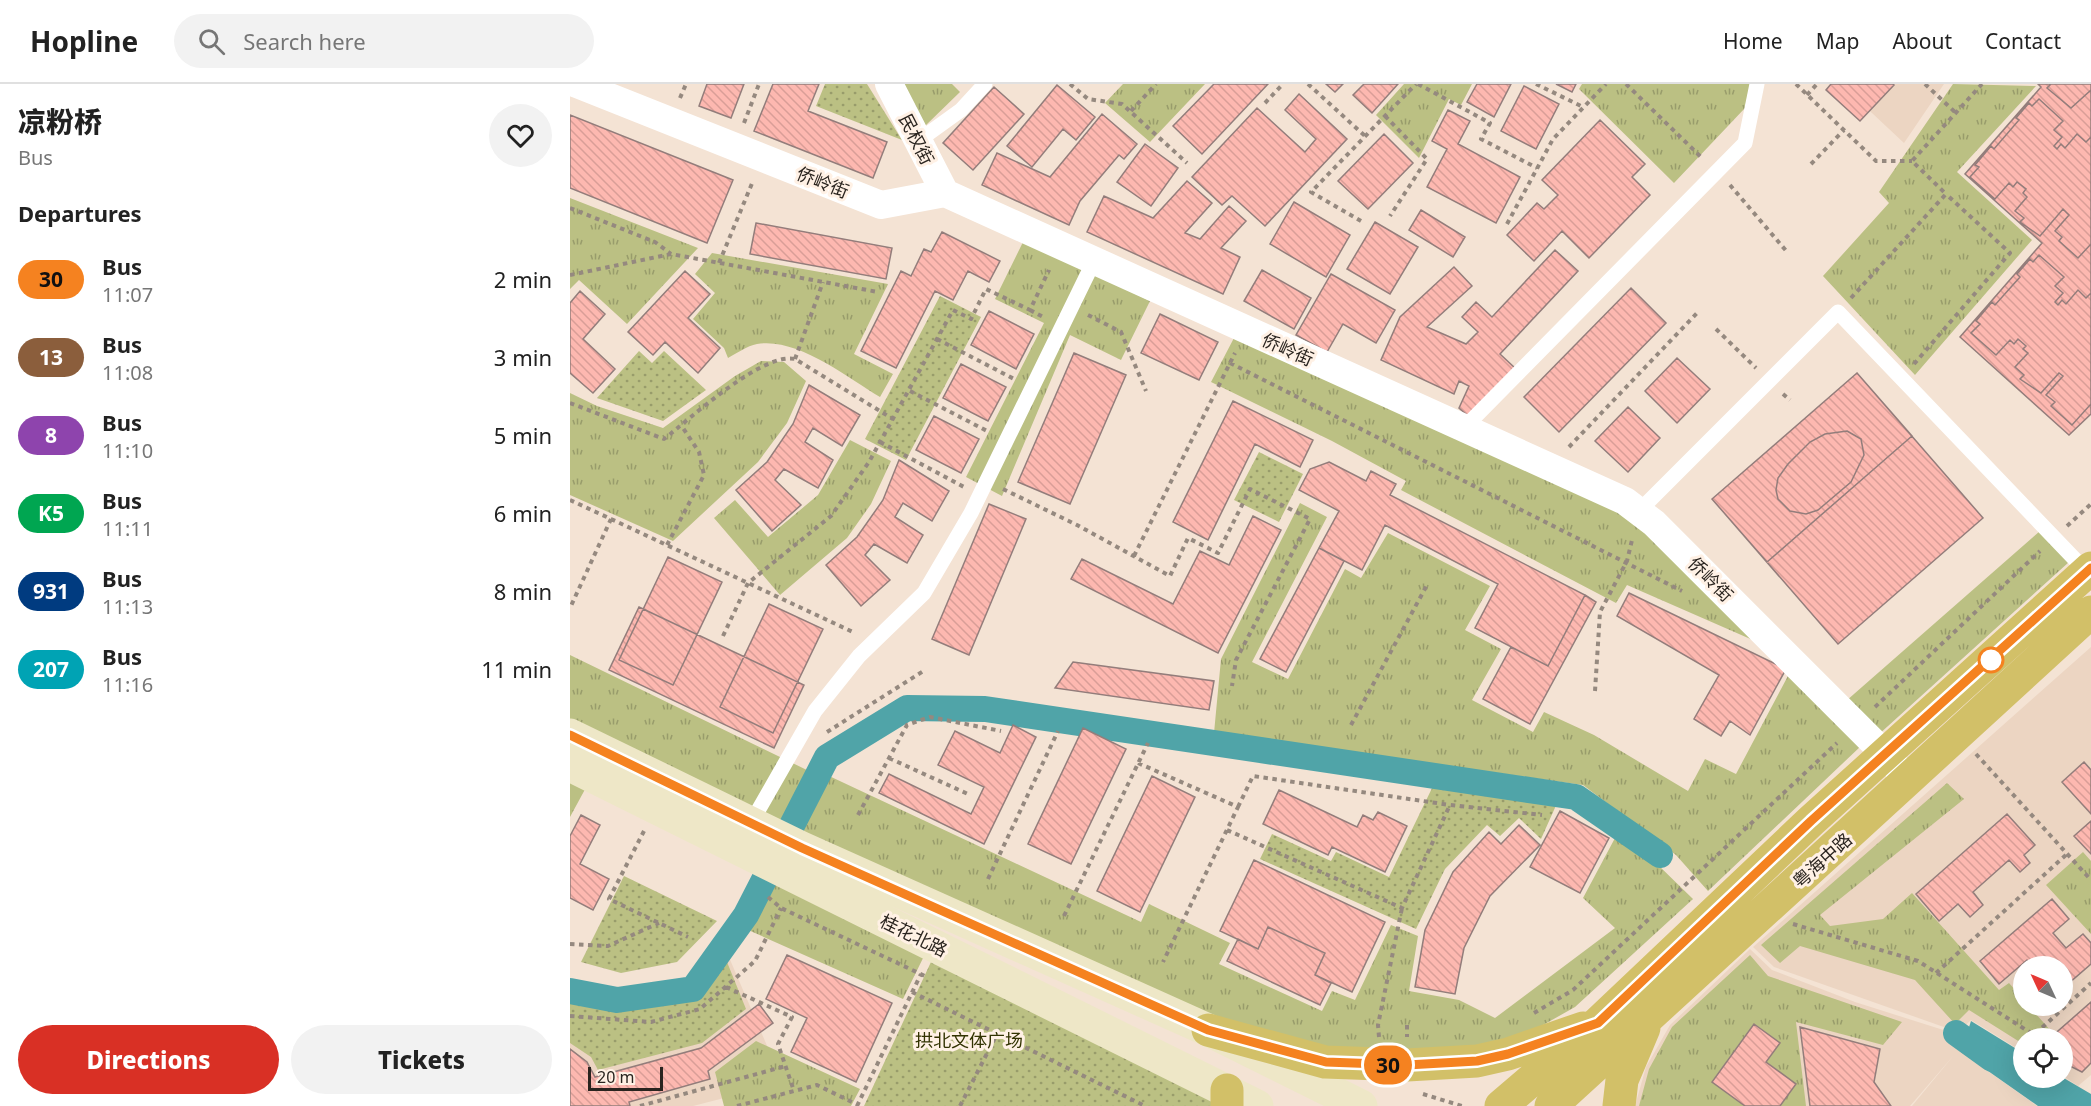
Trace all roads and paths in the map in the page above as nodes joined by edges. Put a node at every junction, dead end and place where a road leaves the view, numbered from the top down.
1 (577, 84) edge
2 (759, 84) edge
3 (889, 84) edge
4 (985, 84) edge
5 (1070, 84) edge
6 (1156, 84) edge
7 (1283, 84) edge
8 (1308, 84) edge
9 (1417, 84) edge
10 (1536, 84) edge
11 (1606, 84) edge
12 (1756, 84) edge
13 (1796, 84) edge
14 (1816, 84) edge
15 (1925, 84) edge
16 (1982, 84) edge
17 (1807, 94) junction
18 (1265, 103) dead end
19 (1583, 107) junction
20 (1131, 111) junction
21 (1956, 112) junction
22 (1385, 116) junction
23 (1844, 130) junction
24 (1365, 136) junction
25 (918, 141) junction
26 (735, 146) junction
27 (763, 158) junction
28 (1912, 161) junction
29 (1187, 163) dead end
30 (1811, 164) dead end
31 (1537, 168) junction
32 (945, 193) junction
33 (1946, 194) junction
34 (570, 208) edge
35 (1390, 216) dead end
36 (1361, 222) dead end
37 (1507, 224) dead end
38 (1060, 246) junction
39 (671, 254) junction
40 (1094, 261) junction
41 (719, 263) junction
42 (570, 275) edge
43 (823, 282) junction
44 (878, 292) dead end
45 (1072, 307) junction
46 (1698, 312) dead end
47 (1838, 312) junction
48 (1716, 329) dead end
49 (1246, 330) junction
50 (937, 339) junction
51 (795, 359) junction
52 (1230, 363) junction
53 (1902, 378) junction
54 (1769, 381) junction
55 (1032, 388) junction
56 (910, 391) junction
57 (1146, 391) dead end
58 (1790, 400) dead end
59 (570, 403) edge
60 (893, 419) junction
61 (681, 426) junction
62 (1463, 429) junction
63 (1006, 441) junction
64 (880, 442) junction
65 (1550, 468) junction
66 (983, 488) junction
67 (570, 500) edge
68 (2091, 504) edge
69 (1639, 511) junction
70 (611, 519) junction
71 (2055, 537) junction
72 (667, 545) junction
73 (1134, 556) junction
74 (1627, 561) junction
75 (2089, 570) edge
76 (748, 583) junction
77 (1427, 585) dead end
78 (1691, 596) dead end
79 (570, 608) edge
80 (2091, 612) edge
81 (723, 636) dead end
82 (874, 642) junction
83 (925, 670) dead end
84 (1232, 686) dead end
85 (1595, 691) dead end
86 (1351, 725) dead end
87 (1856, 725) junction
88 (1002, 731) dead end
89 (1058, 731) dead end
90 (570, 735) edge
91 (1148, 743) dead end
92 (1972, 748) dead end
93 (788, 756) junction
94 (1887, 756) junction
95 (889, 758) junction
96 (1138, 763) junction
97 (570, 765) edge
98 (1908, 781) junction
99 (970, 795) dead end
100 (1450, 805) junction
101 (1238, 807) junction
102 (858, 815) dead end
103 (1542, 815) dead end
104 (646, 828) dead end
105 (1227, 830) junction
106 (754, 835) junction
107 (2067, 854) junction
108 (796, 861) junction
109 (988, 879) dead end
110 (2091, 880) edge
111 (1402, 908) junction
112 (1064, 916) dead end
113 (659, 923) junction
114 (1792, 923) dead end
115 (688, 937) dead end
116 (570, 944) edge
117 (934, 945) junction
118 (1163, 962) dead end
119 (1936, 973) junction
120 (921, 974) junction
121 (2091, 984) edge
122 (726, 987) junction
123 (912, 992) junction
124 (570, 1016) edge
125 (1526, 1017) dead end
126 (1647, 1019) junction
127 (1598, 1023) junction
128 (1208, 1030) junction
129 (997, 1034) junction
130 (1381, 1047) dead end
131 (786, 1066) junction
132 (794, 1091) junction
133 (1418, 1093) dead end
134 (1227, 1098) edge
135 (639, 1106) edge
136 (737, 1106) edge
137 (858, 1106) edge
138 (960, 1106) edge
139 (1145, 1106) edge
140 (1257, 1106) edge
141 (1361, 1106) edge
142 (1462, 1106) edge
143 (1501, 1106) edge
144 (1551, 1106) edge
145 (1619, 1106) edge

1 - 26 street, 侨岭街
2 - 26 path
3 - 25 street, 民权街
4 - 25 lane
5 - 20 path
6 - 20 path
7 - 18 path
8 - 24 path
9 - 22 path
9 - 31 path
10 - 19 path
11 - 19 path
12 - 62 lane
13 - 17 path
14 - 17 path
15 - 21 path
16 - 21 path
17 - 23 path
19 - 31 path
20 - 29 path
21 - 28 path
22 - 24 path
22 - 35 path
23 - 28 path
23 - 30 path
24 - 36 path
25 - 32 street, 民权街
26 - 27 street, 侨岭街
27 - 32 street, 侨岭街
27 - 41 path
28 - 33 path
31 - 37 path
32 - 38 street, 侨岭街
33 - 47 path
33 - 53 path
34 - 39 path
38 - 40 street, 侨岭街
38 - 50 path
39 - 41 path
39 - 42 path
40 - 45 lane
40 - 49 street, 侨岭街
41 - 43 path
43 - 44 path
43 - 51 path
45 - 55 lane
45 - 57 path
46 - 65 path
47 - 53 lane
47 - 54 lane
48 - 54 path
49 - 52 path
49 - 62 street, 侨岭街
50 - 55 path
50 - 56 path
51 - 60 path
51 - 61 path
52 - 73 path
52 - 74 path
53 - 71 lane
54 - 58 path
54 - 69 lane
55 - 63 lane
56 - 60 path
56 - 63 path
59 - 61 path
60 - 64 path
61 - 72 path
62 - 65 street, 侨岭街
63 - 66 lane
64 - 66 path
64 - 76 path
65 - 69 street, 侨岭街
66 - 73 path
66 - 82 lane
67 - 70 path
68 - 71 path
69 - 74 path
69 - 87 street, 侨岭街
70 - 72 path
70 - 79 path
71 - 75 lane
71 - 87 path
72 - 76 path
73 - 84 path
74 - 78 path
74 - 85 path
75 - 94 highway, 粤海中路
76 - 81 path
76 - 82 path
77 - 86 path
80 - 98 highway, 粤海中路
82 - 93 lane
83 - 93 path
87 - 94 street, 侨岭街
87 - 125 path
88 - 95 path
89 - 109 path
90 - 106 main road, 桂花北路
91 - 96 path
92 - 107 path
93 - 106 lane
94 - 98 street, 侨岭街
94 - 127 highway, 粤海中路
95 - 99 path
95 - 102 path
96 - 101 path
96 - 112 path
97 - 106 main road, 桂花北路
98 - 126 highway, 粤海中路
100 - 101 path
100 - 103 path
100 - 111 path
101 - 105 path
104 - 113 path
105 - 111 path
105 - 118 path
106 - 108 main road, 桂花北路
107 - 110 path
107 - 119 path
108 - 117 main road, 桂花北路
108 - 128 main road, 桂花北路
111 - 130 path
113 - 115 path
113 - 116 path
114 - 119 path
117 - 120 path
117 - 134 main road, 桂花北路
119 - 121 path
120 - 122 path
120 - 123 path
122 - 124 path
122 - 131 path
123 - 129 path
123 - 137 path
126 - 144 highway, 粤海中路
126 - 145 highway
127 - 128 highway
127 - 143 highway, 粤海中路
128 - 141 main road, 桂花北路
129 - 138 path
129 - 139 path
131 - 132 path
131 - 135 path
132 - 136 path
132 - 137 path
133 - 142 path
134 - 140 main road, 桂花北路

